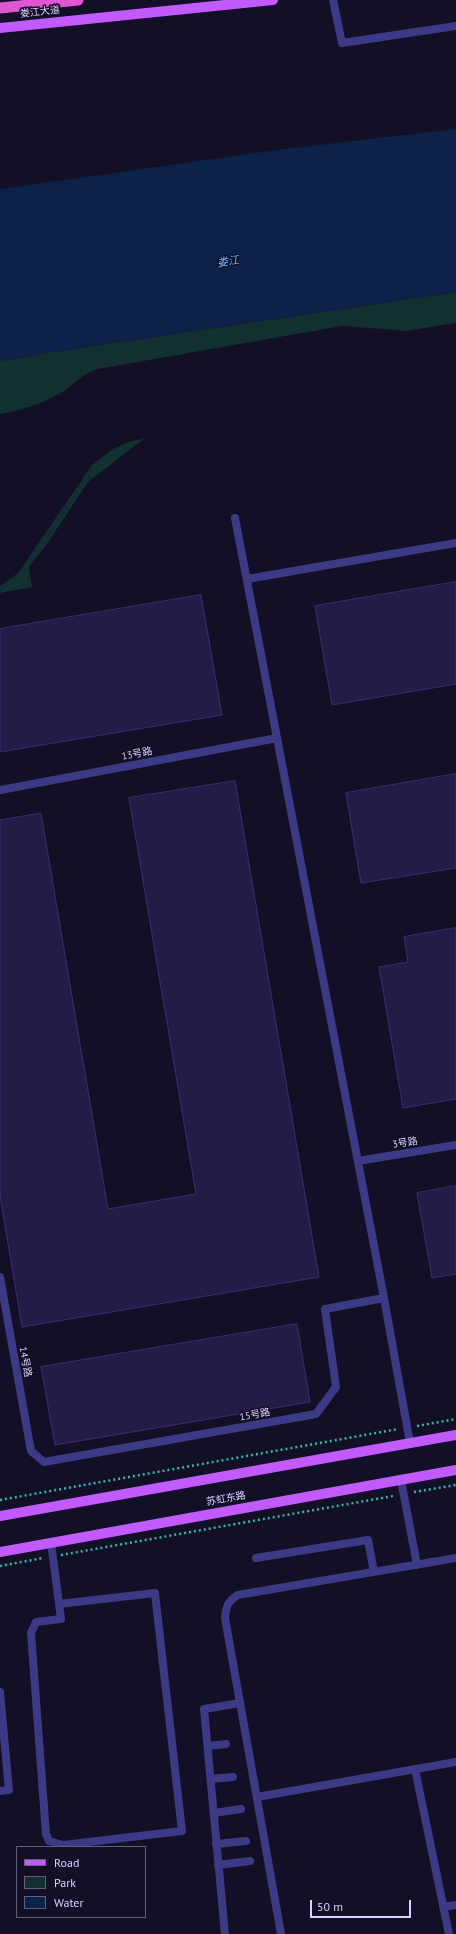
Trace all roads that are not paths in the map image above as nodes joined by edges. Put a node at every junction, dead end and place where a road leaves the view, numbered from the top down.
1 (78, 0) edge
2 (274, 0) edge
3 (333, 0) edge
4 (0, 8) edge
5 (456, 26) edge
6 (0, 28) edge
7 (235, 518) dead end
8 (456, 543) edge
9 (247, 579) junction
10 (277, 738) junction
11 (0, 790) edge
12 (456, 1144) edge
13 (358, 1161) junction
14 (0, 1276) edge
15 (384, 1298) junction
16 (456, 1435) edge
17 (410, 1443) junction
18 (31, 1451) joint
19 (456, 1470) edge
20 (401, 1480) junction
21 (0, 1516) edge
22 (51, 1543) junction
23 (0, 1552) edge
24 (256, 1558) dead end
25 (456, 1558) edge
26 (417, 1565) junction
27 (374, 1572) junction
28 (59, 1604) junction
29 (0, 1692) edge
30 (240, 1703) junction
31 (1, 1713) edge
32 (226, 1744) dead end
33 (208, 1746) junction
34 (456, 1762) edge
35 (415, 1769) junction
36 (233, 1777) dead end
37 (211, 1779) junction
38 (0, 1791) edge
39 (257, 1797) junction
40 (241, 1810) dead end
41 (214, 1813) junction
42 (246, 1841) dead end
43 (216, 1844) junction
44 (250, 1861) dead end
45 (218, 1865) junction
46 (456, 1905) edge
47 (443, 1907) junction
48 (225, 1934) edge
49 (281, 1934) edge
50 (448, 1934) edge

1 - 4 highway
2 - 6 main road, 娄江大道
3 - 5 lane
7 - 9 lane
8 - 9 lane
9 - 10 lane
10 - 11 lane, 13号路
10 - 13 lane
12 - 13 lane, 3号路
13 - 15 lane
14 - 18 lane, 14号路
15 - 17 lane
15 - 18 lane, 15号路
16 - 17 main road
17 - 21 main road
19 - 20 main road, 苏虹东路
20 - 22 main road, 苏虹东路
20 - 26 lane
22 - 23 main road, 苏虹东路
22 - 28 lane
24 - 27 lane
25 - 26 lane
26 - 27 lane
27 - 30 lane
28 - 28 lane
29 - 31 lane
30 - 33 lane
30 - 39 lane
31 - 38 lane
32 - 33 lane
33 - 37 lane
34 - 35 lane
35 - 39 lane
35 - 47 lane
36 - 37 lane
37 - 41 lane
39 - 49 lane
40 - 41 lane
41 - 43 lane
42 - 43 lane
43 - 45 lane
44 - 45 lane
45 - 48 lane
46 - 47 lane
47 - 50 lane

